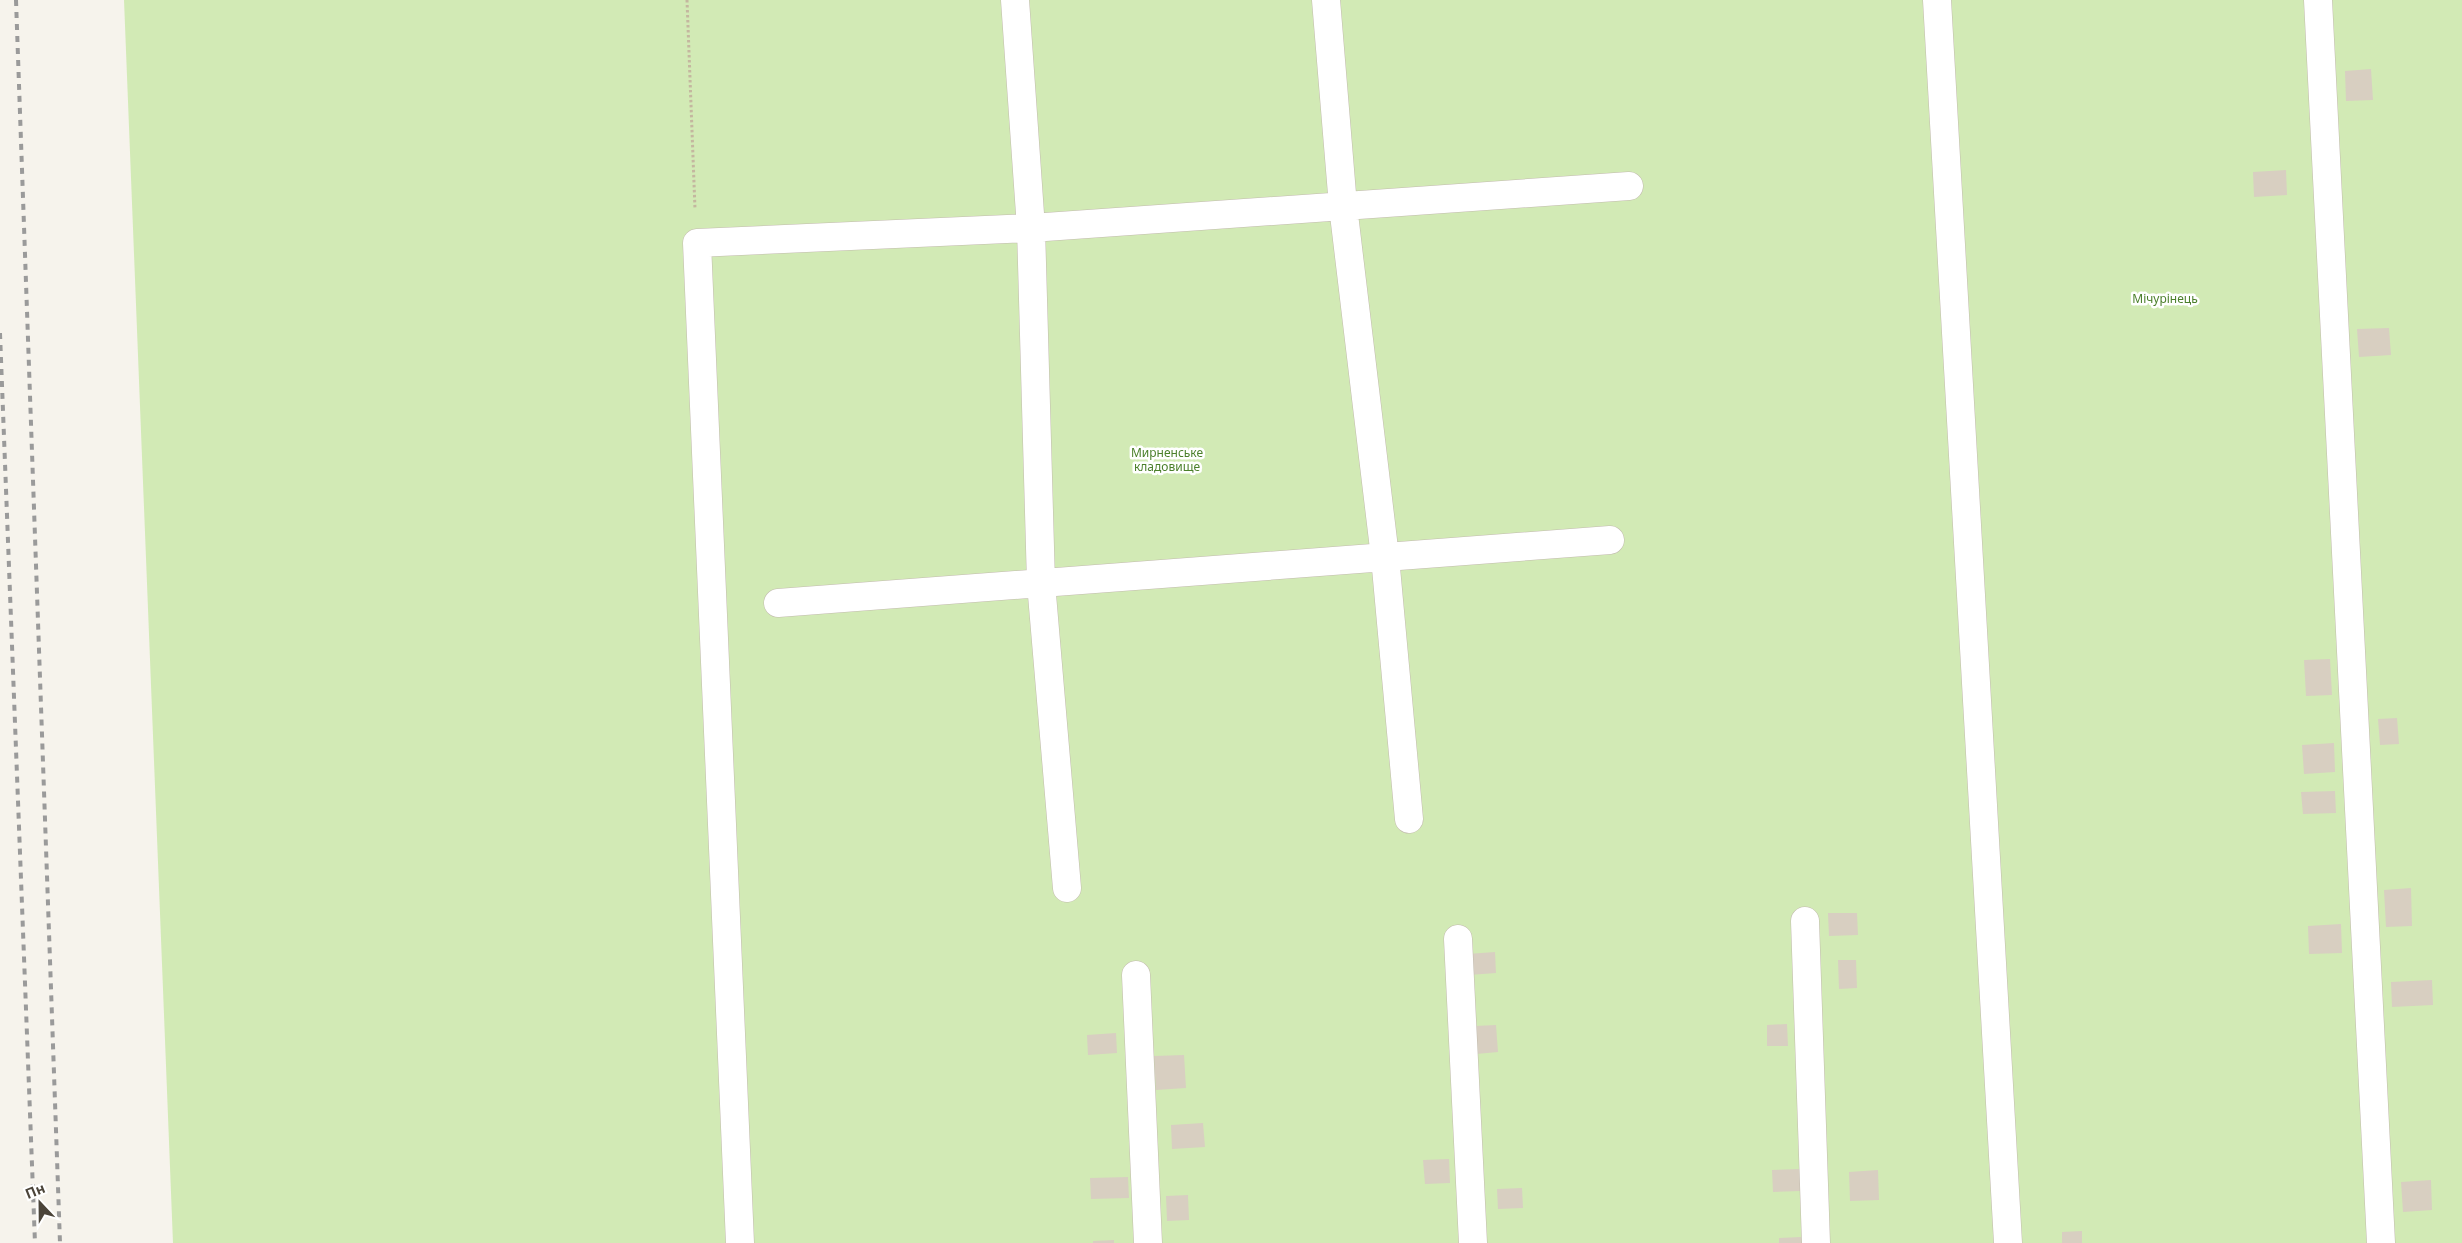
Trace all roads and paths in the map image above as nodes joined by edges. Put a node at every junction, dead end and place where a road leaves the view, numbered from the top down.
1 (687, 0) edge
2 (1016, 0) edge
3 (1326, 0) edge
4 (1937, 0) edge
5 (2318, 0) edge
6 (1629, 186) dead end
7 (1343, 206) junction
8 (1031, 228) junction
9 (697, 242) junction
10 (1610, 540) dead end
11 (1386, 557) junction
12 (1041, 583) junction
13 (778, 603) dead end
14 (1409, 819) dead end
15 (1068, 888) dead end
16 (1805, 920) dead end
17 (1458, 939) dead end
18 (1136, 975) dead end
19 (740, 1243) edge
20 (1148, 1243) edge
21 (1473, 1243) edge
22 (1816, 1243) edge
23 (2008, 1243) edge
24 (2380, 1243) edge

1 - 9 path
2 - 8 lane
3 - 7 lane
4 - 23 lane
5 - 24 lane
6 - 7 lane
7 - 8 lane
7 - 11 lane
8 - 9 lane
8 - 12 lane
9 - 19 lane
10 - 11 lane
11 - 12 lane
11 - 14 lane
12 - 13 lane
12 - 15 lane
16 - 22 lane
17 - 21 lane
18 - 20 lane

